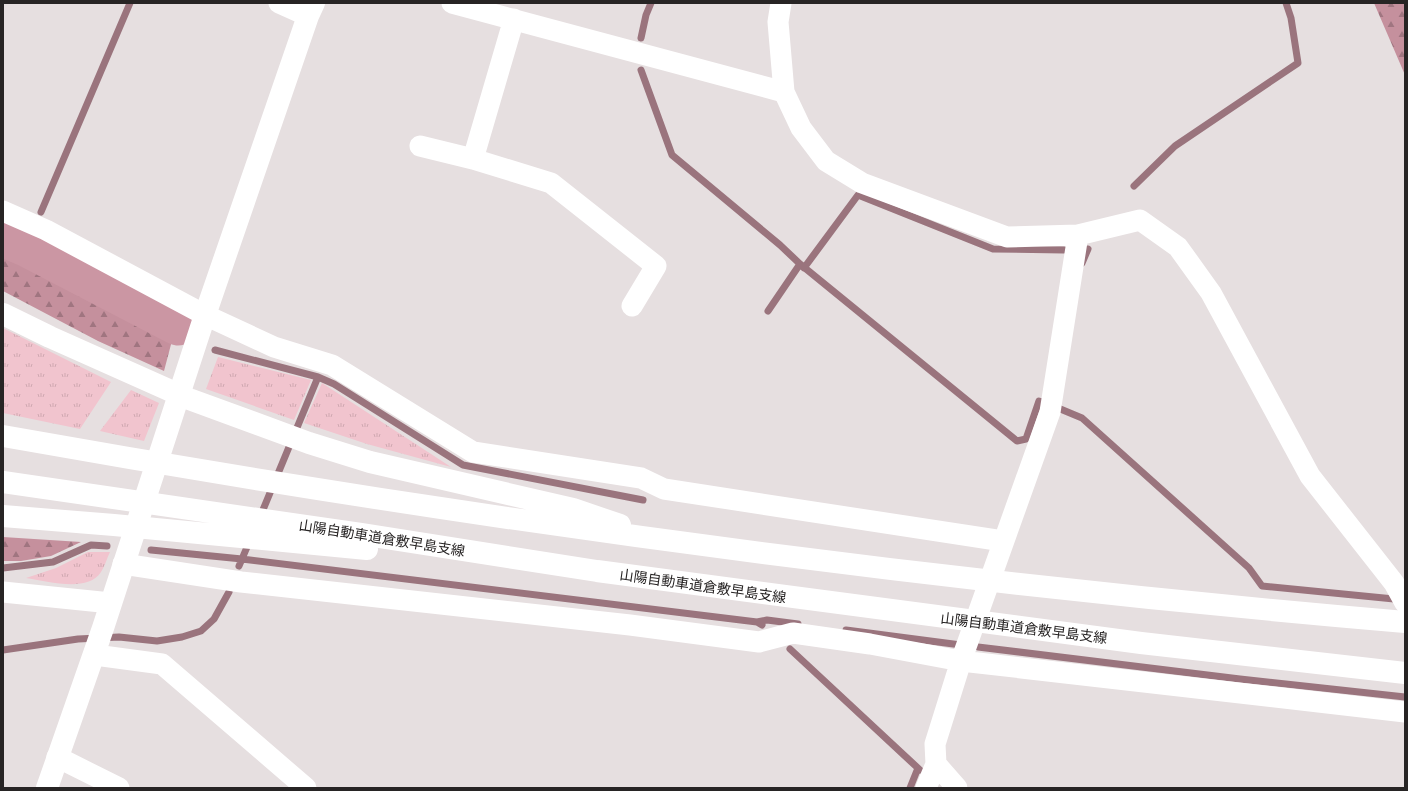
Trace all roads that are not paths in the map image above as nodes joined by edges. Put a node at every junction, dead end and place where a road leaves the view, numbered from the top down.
1 (279, 3) edge
2 (452, 3) edge
3 (781, 3) edge
4 (311, 9) edge
5 (514, 20) junction
6 (784, 92) junction
7 (420, 146) dead end
8 (473, 159) junction
9 (3, 211) edge
10 (1078, 235) junction
11 (632, 306) dead end
12 (3, 314) edge
13 (205, 315) junction
14 (3, 436) edge
15 (3, 482) edge
16 (3, 516) edge
17 (1003, 541) junction
18 (669, 542) junction
19 (123, 564) junction
20 (597, 571) junction
21 (3, 592) edge
22 (111, 603) junction
23 (1405, 603) edge
24 (1405, 622) edge
25 (94, 654) junction
26 (961, 661) junction
27 (1405, 673) edge
28 (1405, 712) edge
29 (57, 757) junction
30 (936, 764) junction
31 (47, 788) edge
32 (119, 788) edge
33 (306, 788) edge
34 (926, 788) edge
35 (957, 788) edge

1 - 4 street
2 - 5 street
3 - 6 street
4 - 13 main road
5 - 6 street
5 - 8 street
6 - 10 street
7 - 8 street
8 - 11 street
9 - 13 street
10 - 17 street
10 - 23 street
12 - 18 main road
13 - 17 street
13 - 19 main road
14 - 18 main road
15 - 20 main road, 山陽自動車道倉敷早島支線
16 - 20 main road
17 - 26 street
18 - 24 main road
19 - 22 main road
19 - 26 street
20 - 27 main road, 山陽自動車道倉敷早島支線
21 - 22 street
22 - 25 main road
25 - 29 main road
25 - 33 street
26 - 28 street
26 - 30 street
29 - 31 main road
29 - 32 street
30 - 34 street
30 - 35 street

